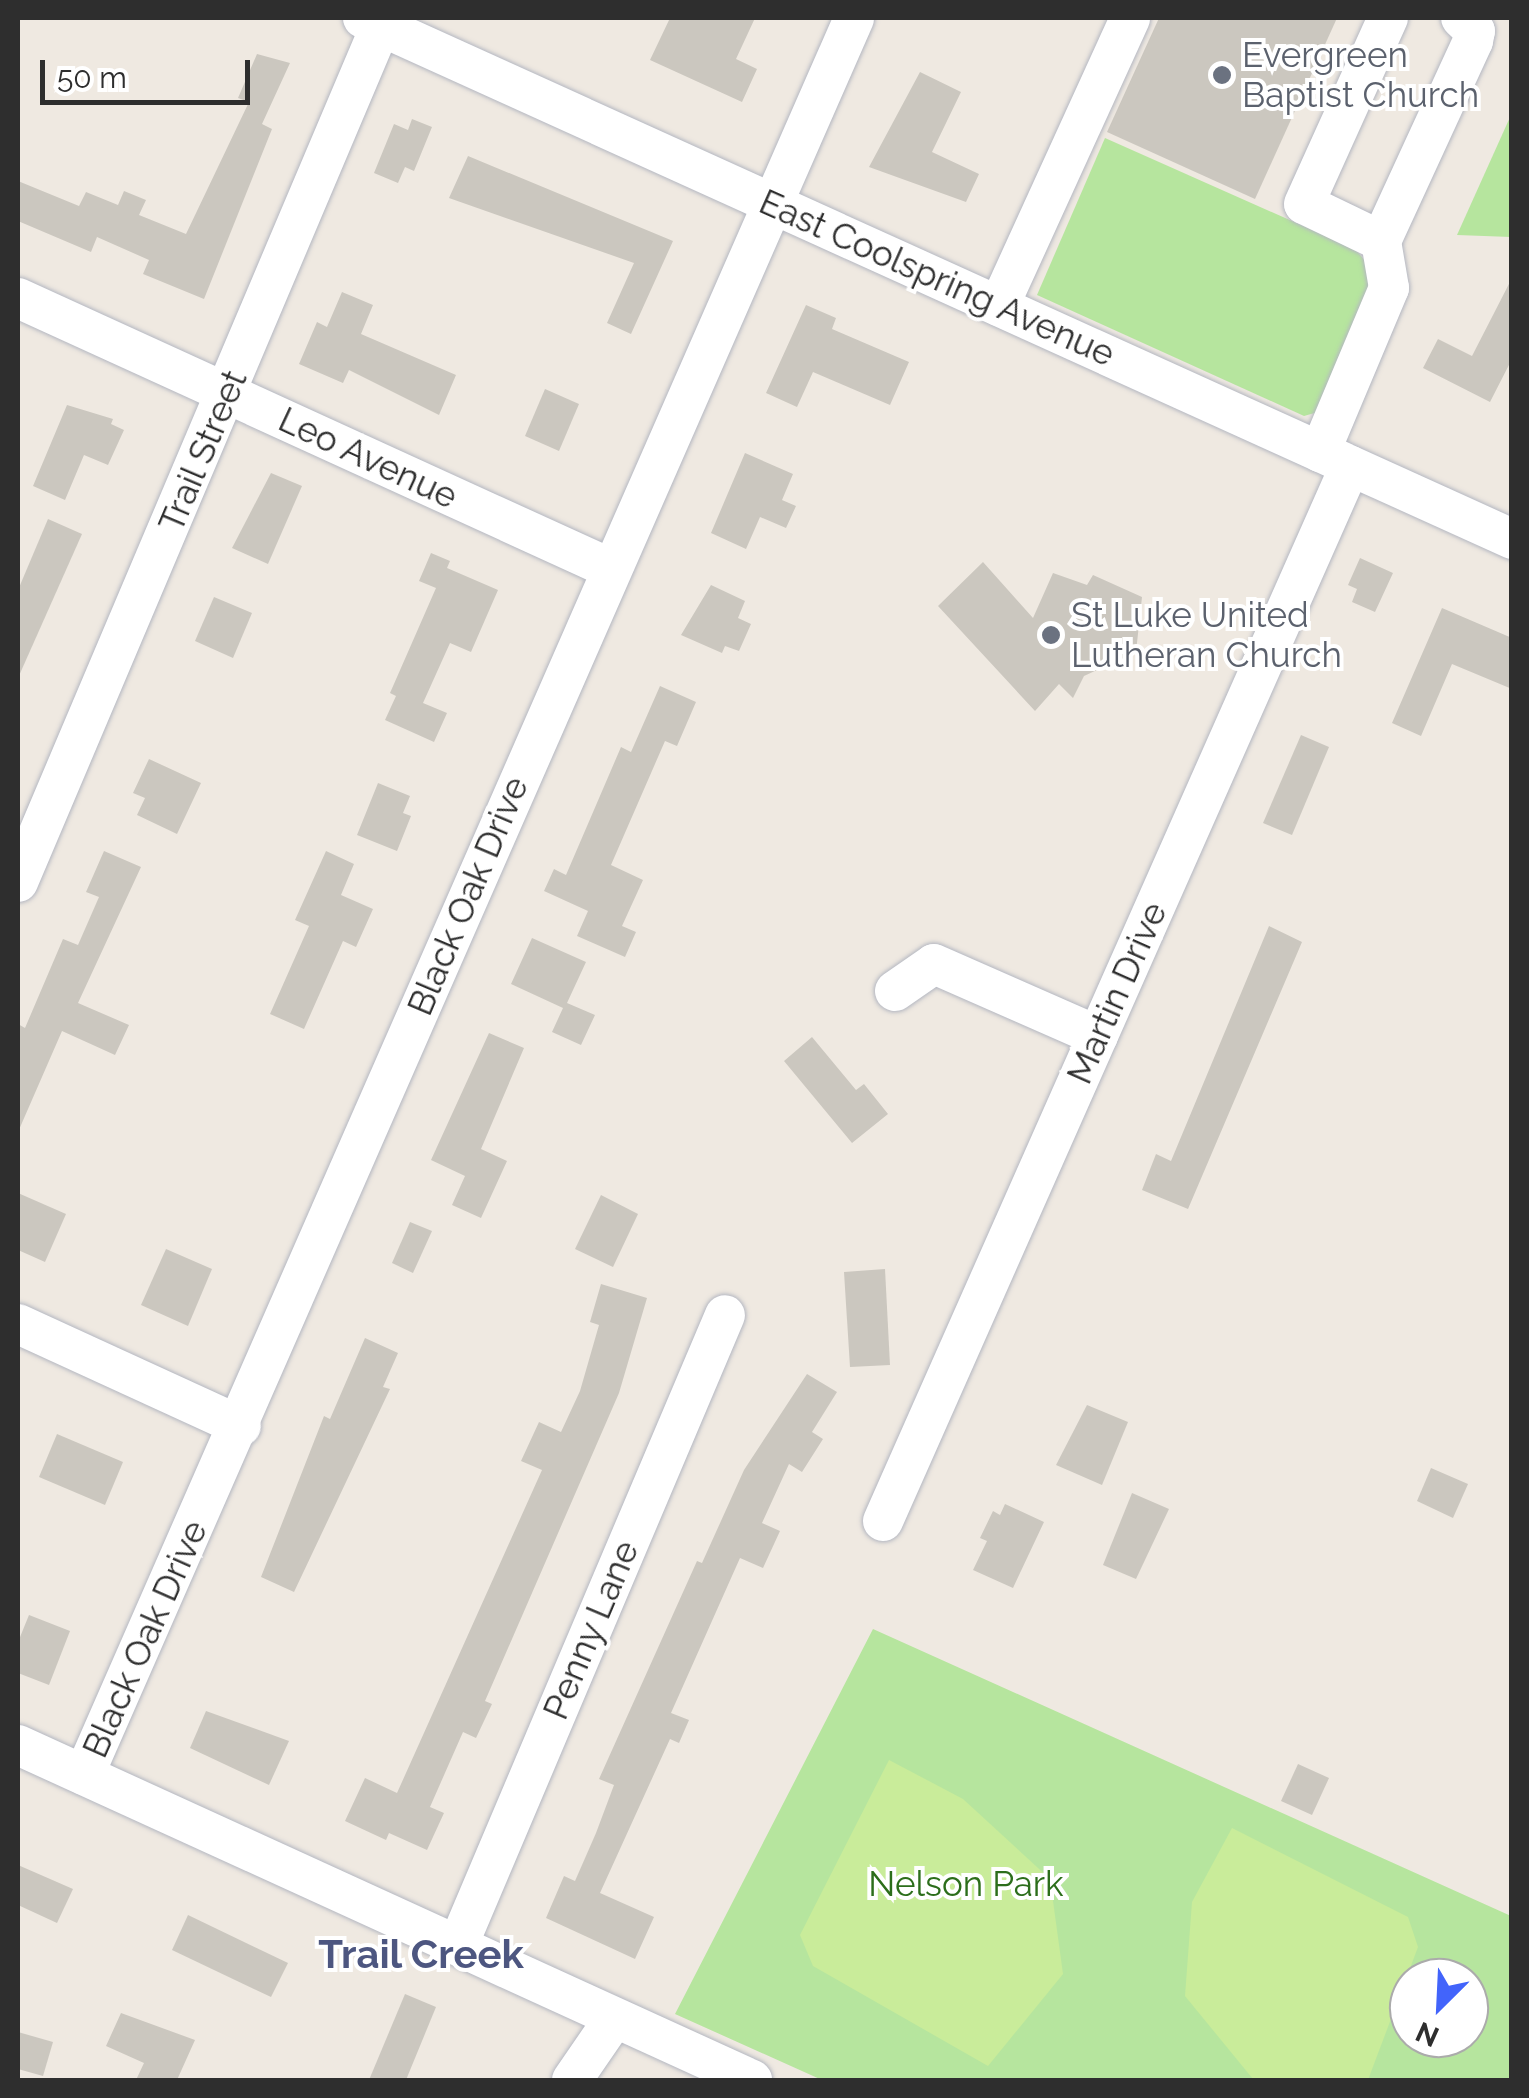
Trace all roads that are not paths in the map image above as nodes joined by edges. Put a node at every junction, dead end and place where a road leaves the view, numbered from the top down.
1 (854, 18) edge
2 (1130, 18) edge
3 (1388, 18) edge
4 (1461, 18) edge
5 (376, 20) edge
6 (771, 202) junction
7 (1380, 240) junction
8 (18, 298) edge
9 (999, 306) junction
10 (228, 394) junction
11 (1335, 459) junction
12 (1512, 539) edge
13 (609, 568) junction
14 (18, 882) edge
15 (895, 991) dead end
16 (1098, 1036) junction
17 (725, 1315) dead end
18 (18, 1324) edge
19 (241, 1426) junction
20 (883, 1521) dead end
21 (18, 1746) edge
22 (84, 1776) junction
23 (458, 1945) junction
24 (614, 2019) junction
25 (572, 2080) edge
26 (752, 2080) edge

1 - 6 street, Black Oak Drive
2 - 9 street
3 - 7 street
4 - 7 street
5 - 6 street, East Coolspring Avenue
5 - 10 street, Trail Street
6 - 9 street, East Coolspring Avenue
6 - 13 street, Black Oak Drive
7 - 11 street, Martin Drive
8 - 10 street, Leo Avenue
9 - 11 street, East Coolspring Avenue
10 - 13 street, Leo Avenue
10 - 14 street, Trail Street
11 - 12 street, East Coolspring Avenue
11 - 16 street, Martin Drive
13 - 19 street, Black Oak Drive
15 - 16 street
16 - 20 street, Martin Drive
17 - 23 street, Penny Lane
18 - 19 street
19 - 22 street, Black Oak Drive
21 - 22 street
22 - 23 street
23 - 24 street
24 - 25 street
24 - 26 street

